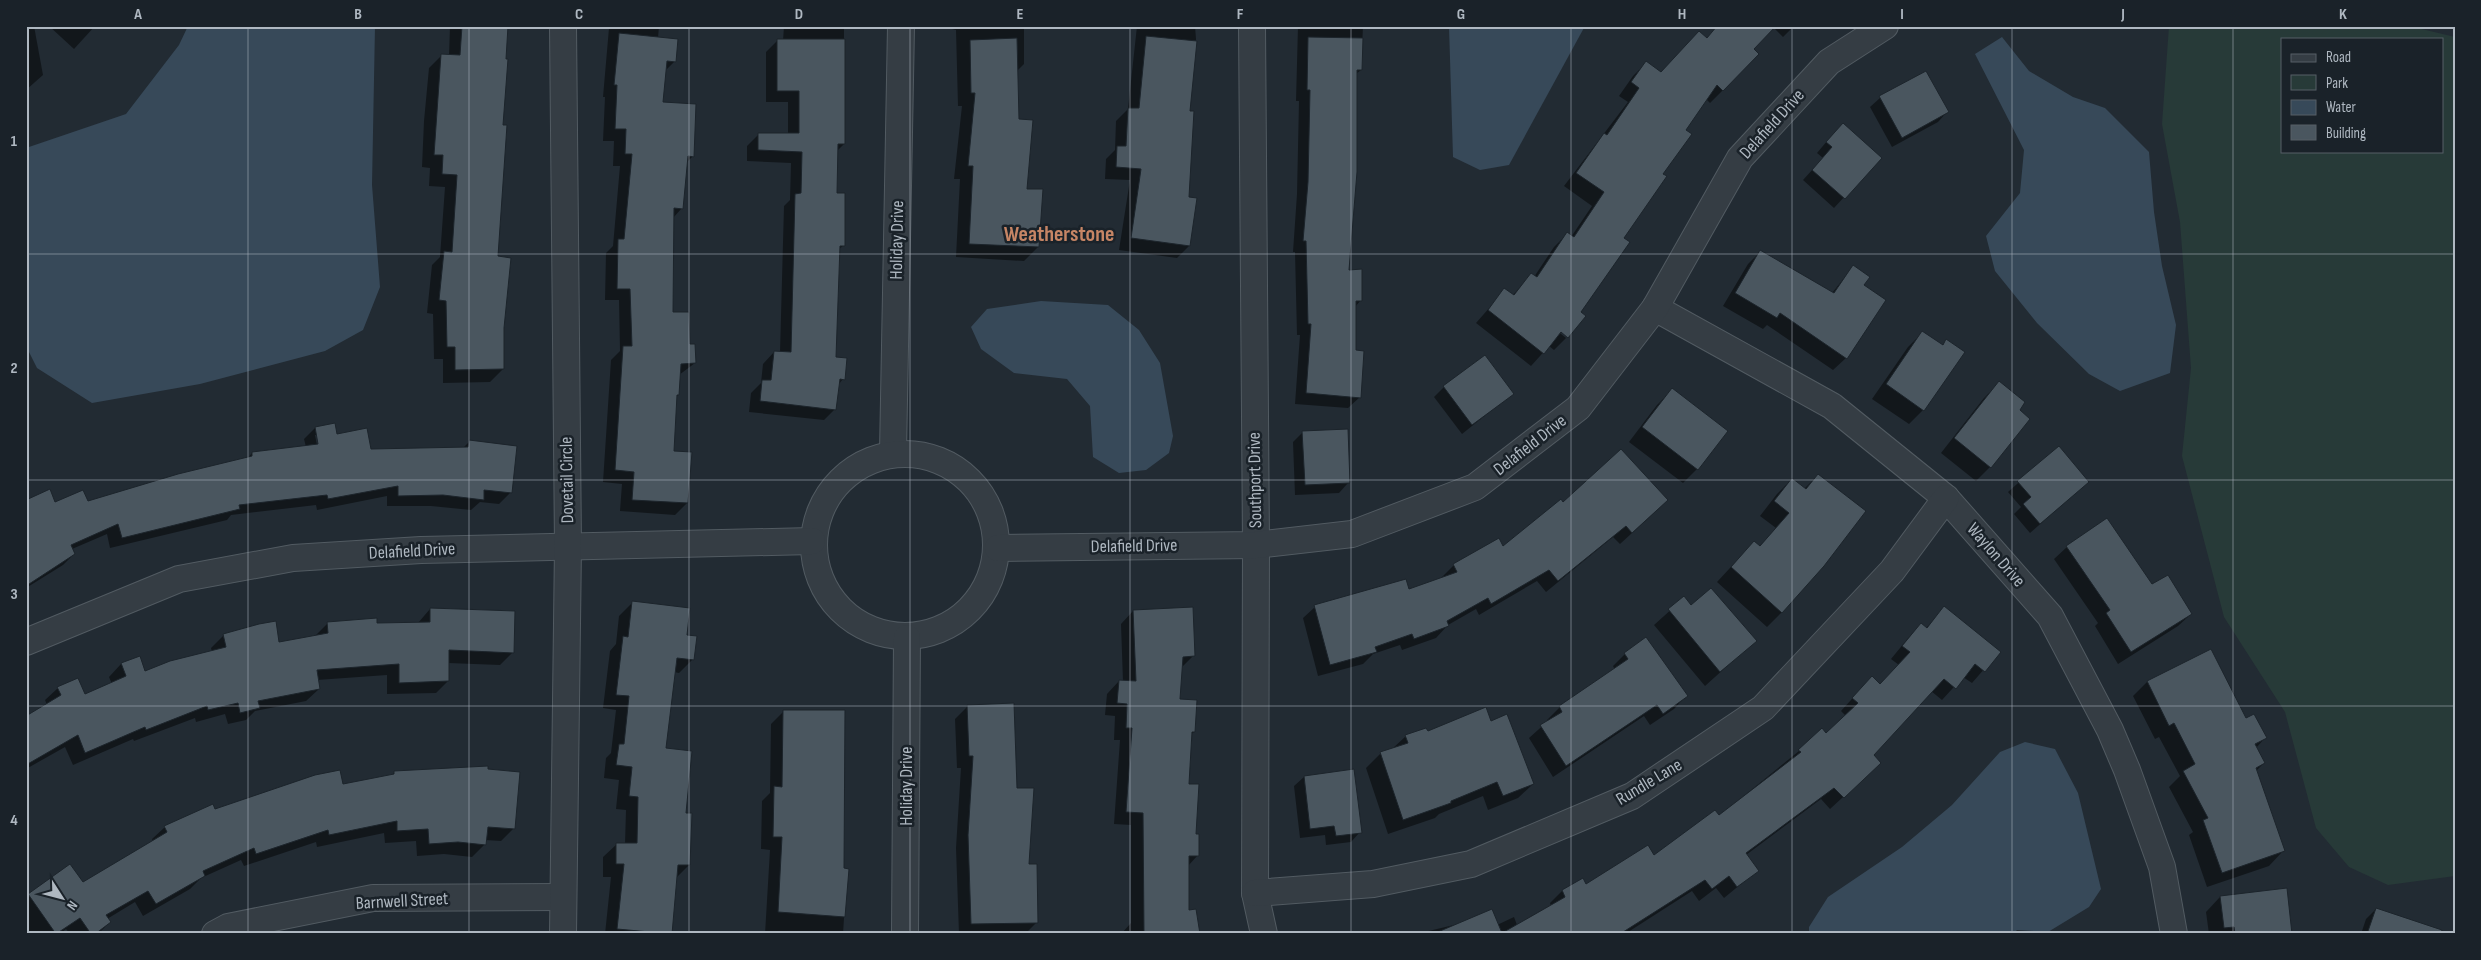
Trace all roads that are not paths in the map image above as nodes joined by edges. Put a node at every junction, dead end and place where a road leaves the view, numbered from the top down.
1 (563, 26) edge
2 (901, 26) edge
3 (1252, 26) edge
4 (1885, 26) edge
5 (1655, 308) junction
6 (893, 453) junction
7 (1946, 498) junction
8 (812, 541) junction
9 (1256, 545) junction
10 (568, 546) junction
11 (998, 548) junction
12 (907, 638) junction
13 (26, 642) edge
14 (1255, 893) junction
15 (563, 897) junction
16 (214, 934) edge
17 (563, 934) edge
18 (905, 934) edge
19 (1264, 934) edge
20 (2174, 934) edge

1 - 10 street, Dovetail Circle
2 - 6 street, Holiday Drive
3 - 9 street, Southport Drive
4 - 5 street, Delafield Drive
5 - 7 street, Waylon Drive
5 - 9 street, Delafield Drive
6 - 8 street
6 - 11 street
7 - 14 street, Rundle Lane
7 - 20 street, Waylon Drive
8 - 10 street, Delafield Drive
8 - 12 street
9 - 11 street, Delafield Drive
9 - 14 street, Southport Drive
10 - 13 street, Delafield Drive
10 - 15 street, Dovetail Circle
11 - 12 street
12 - 18 street, Holiday Drive
14 - 19 street, Southport Drive
15 - 16 street, Barnwell Street
15 - 17 street, Dovetail Circle

